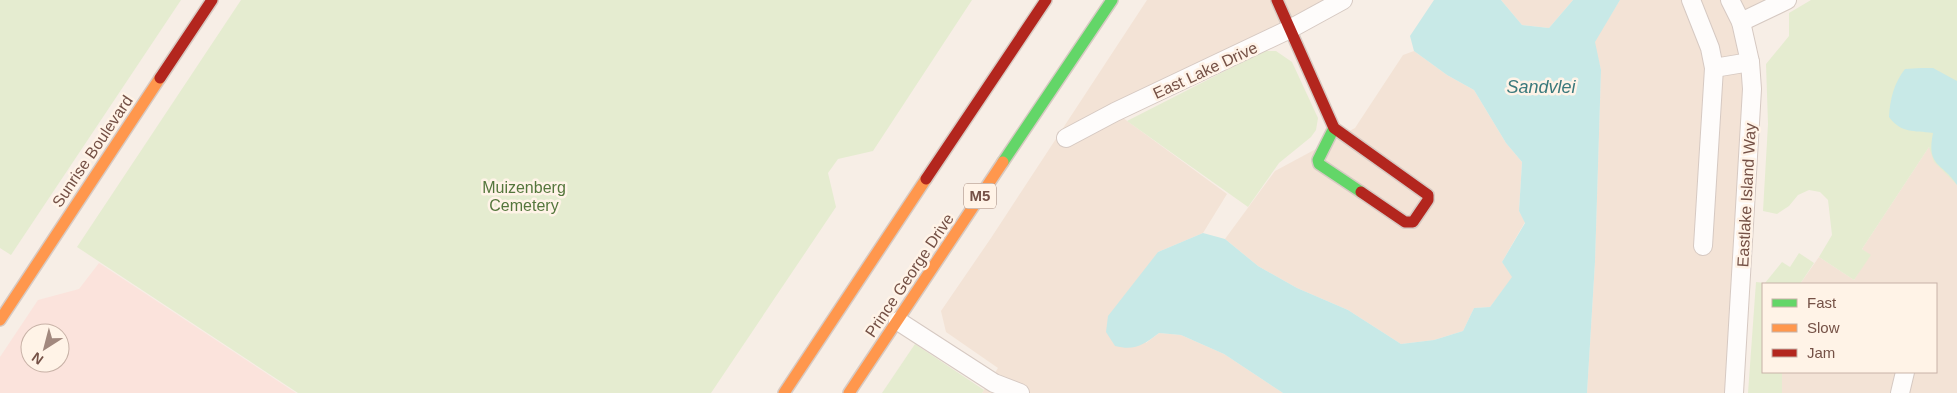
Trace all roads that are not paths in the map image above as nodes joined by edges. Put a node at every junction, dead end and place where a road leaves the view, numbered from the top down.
1 (212, 0) edge
2 (1046, 0) edge
3 (1112, 0) edge
4 (1277, 0) edge
5 (1343, 0) edge
6 (1691, 0) edge
7 (1730, 0) edge
8 (1787, 0) edge
9 (1741, 22) junction
10 (1290, 30) junction
11 (1750, 62) junction
12 (1714, 68) junction
13 (1334, 128) junction
14 (1066, 138) dead end
15 (1703, 246) dead end
16 (0, 320) edge
17 (898, 321) junction
18 (1905, 373) edge
19 (784, 393) edge
20 (849, 393) edge
21 (1020, 393) edge
22 (1734, 393) edge
23 (1900, 393) edge

1 - 16 main road, Sunrise Boulevard
2 - 19 main road
3 - 17 main road, Prince George Drive / M5
4 - 10 main road
5 - 10 street, East Lake Drive
6 - 12 street
7 - 9 street, Eastlake Island Way
8 - 9 street
9 - 11 street, Eastlake Island Way
10 - 13 main road
10 - 14 street, East Lake Drive
11 - 12 street
11 - 22 street, Eastlake Island Way
12 - 15 street
13 - 13 main road
17 - 20 main road, Prince George Drive / M5
17 - 21 street
18 - 23 street

